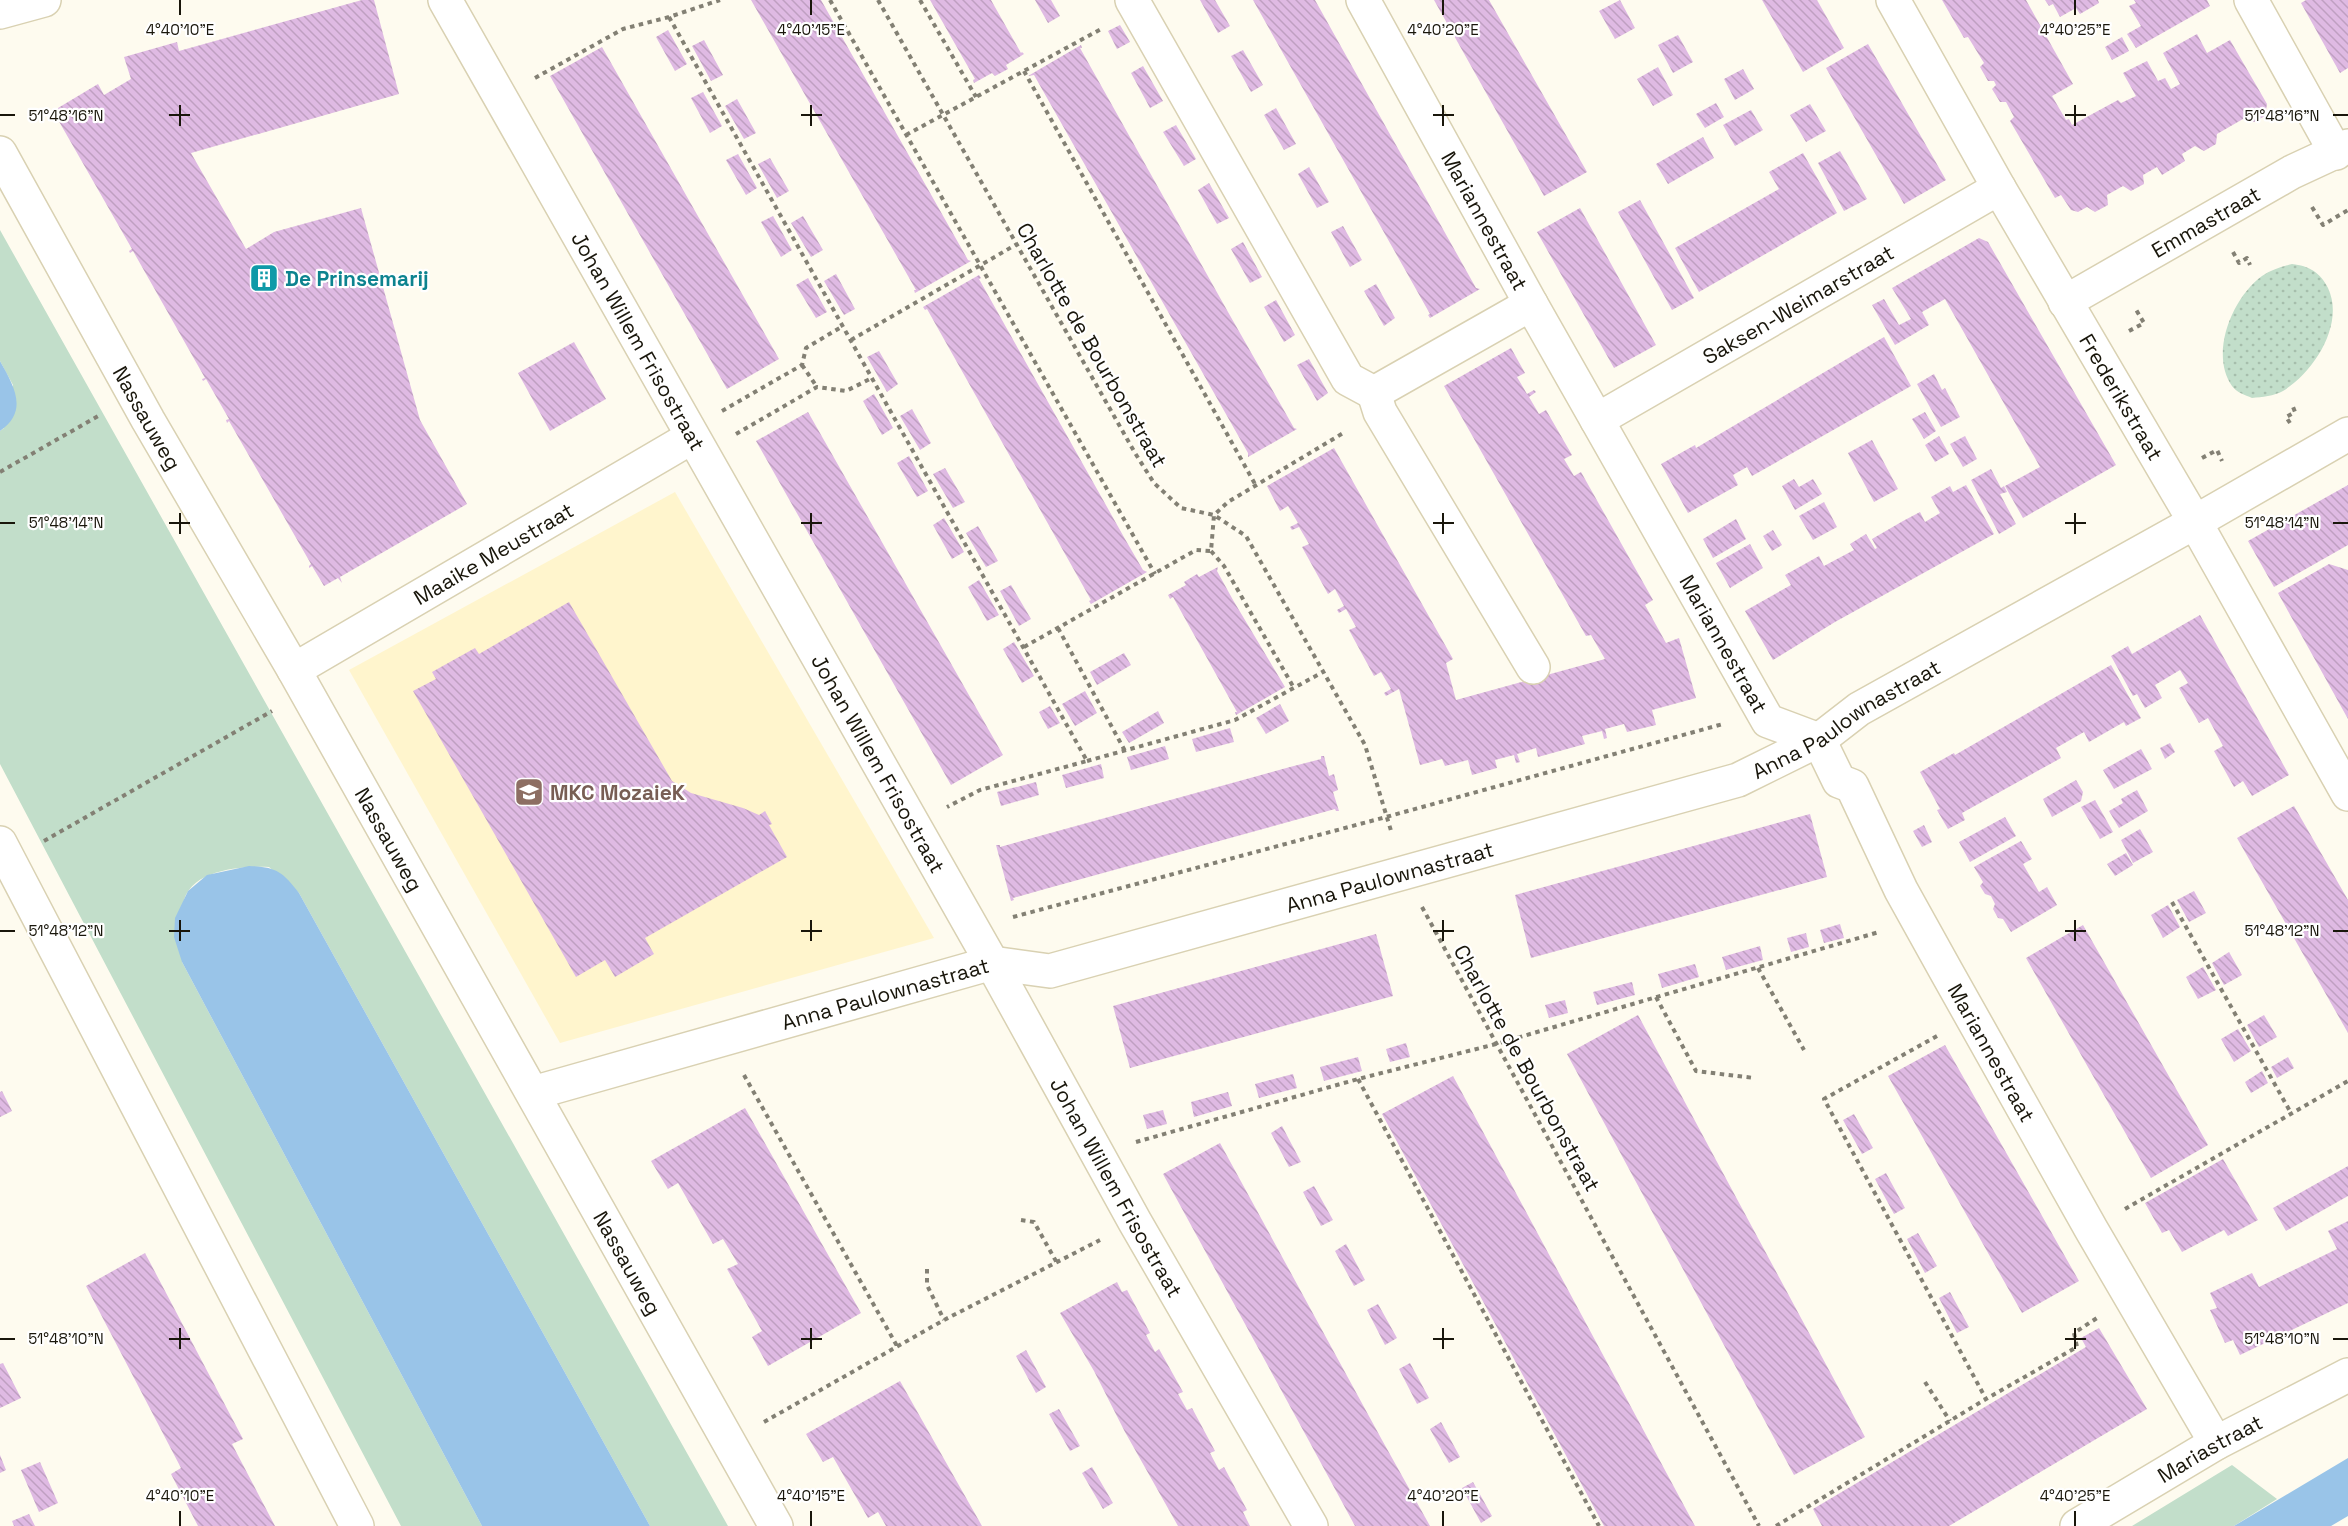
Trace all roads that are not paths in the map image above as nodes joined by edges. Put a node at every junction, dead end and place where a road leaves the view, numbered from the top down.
1 (44, 0) edge
2 (445, 0) edge
3 (1363, 0) edge
4 (1893, 0) edge
5 (2252, 0) edge
6 (1135, 4) edge
7 (0, 12) edge
8 (2342, 149) edge
9 (0, 153) edge
10 (1999, 188) junction
11 (2065, 302) junction
12 (1532, 304) junction
13 (1377, 403) junction
14 (1598, 420) junction
15 (2348, 434) edge
16 (697, 445) junction
17 (2195, 522) junction
18 (1533, 667) dead end
19 (300, 681) junction
20 (1819, 740) junction
21 (2348, 794) edge
22 (3, 856) edge
23 (992, 963) junction
24 (533, 1093) junction
25 (2348, 1375) edge
26 (2216, 1443) junction
27 (357, 1526) edge
28 (776, 1526) edge
29 (1311, 1526) edge
30 (2077, 1526) edge

1 - 7 street
2 - 16 street, Johan Willem Frisostraat
3 - 12 street, Mariannestraat
4 - 10 street, Frederikstraat
5 - 8 street
6 - 13 street
8 - 11 street, Emmastraat
9 - 19 street, Nassauweg
10 - 11 street, Frederikstraat
10 - 14 street, Saksen-Weimarstraat
11 - 17 street, Frederikstraat
12 - 13 street
12 - 14 street, Mariannestraat
13 - 18 street
14 - 20 street, Mariannestraat
15 - 17 street, Anna Paulownastraat
16 - 19 street, Maaike Meustraat
16 - 23 street, Johan Willem Frisostraat
17 - 20 street, Anna Paulownastraat
17 - 21 street, Frederikstraat
19 - 24 street, Nassauweg
20 - 23 street, Anna Paulownastraat
20 - 26 street, Mariannestraat
22 - 27 street
23 - 24 street, Anna Paulownastraat
23 - 29 street, Johan Willem Frisostraat
24 - 28 street, Nassauweg
25 - 26 street, Mariastraat
26 - 30 street, Mariastraat

